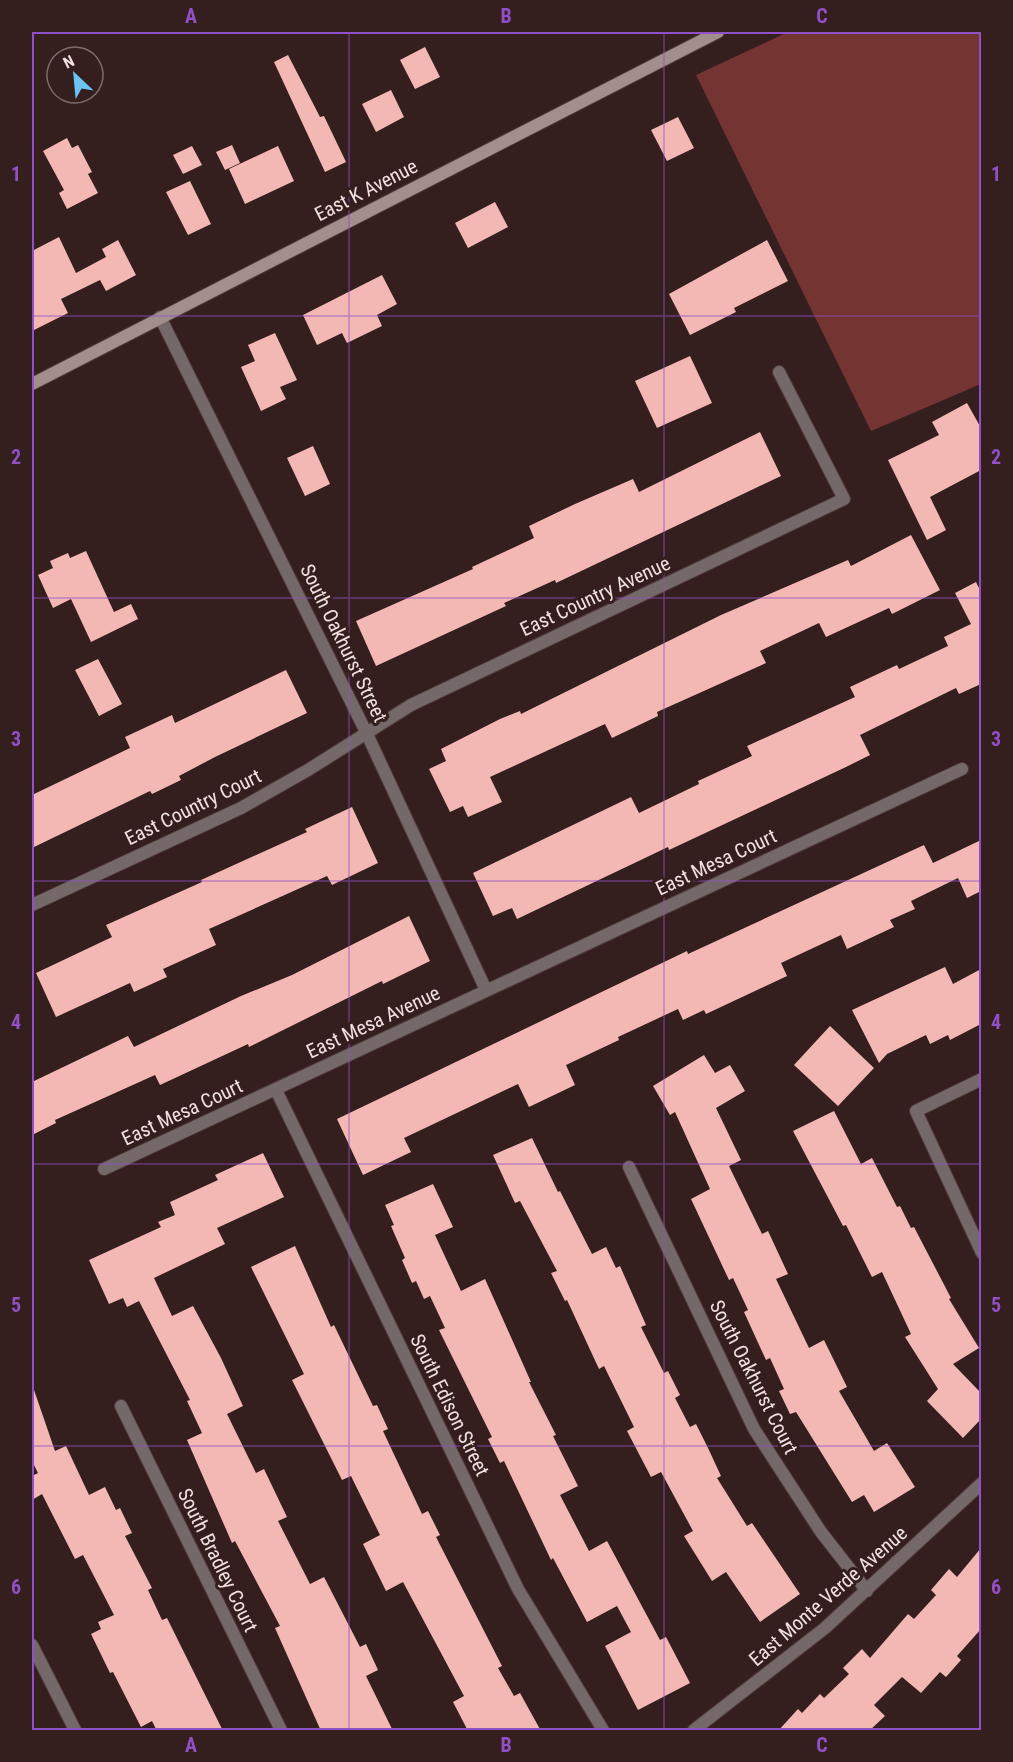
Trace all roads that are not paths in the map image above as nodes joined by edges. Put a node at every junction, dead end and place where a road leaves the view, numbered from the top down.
1 (718, 32) edge
2 (160, 317) junction
3 (779, 372) dead end
4 (32, 384) edge
5 (366, 732) junction
6 (962, 769) dead end
7 (32, 905) edge
8 (486, 990) junction
9 (981, 1079) edge
10 (276, 1090) junction
11 (629, 1167) dead end
12 (104, 1169) dead end
13 (981, 1253) edge
14 (121, 1406) dead end
15 (981, 1483) edge
16 (867, 1591) junction
17 (32, 1645) edge
18 (75, 1731) edge
19 (281, 1731) edge
20 (603, 1731) edge
21 (694, 1731) edge

1 - 2 street, East K Avenue
2 - 4 street, East K Avenue
2 - 5 street, South Oakhurst Street
3 - 5 street, East Country Avenue
5 - 7 street, East Country Court
5 - 8 street, South Oakhurst Street
6 - 8 street, East Mesa Court
8 - 10 street, East Mesa Avenue
9 - 13 street
10 - 12 street, East Mesa Court
10 - 20 street, South Edison Street
11 - 16 street, South Oakhurst Court
14 - 19 street, South Bradley Court
15 - 16 street, East Monte Verde Avenue
16 - 21 street, East Monte Verde Avenue
17 - 18 street

